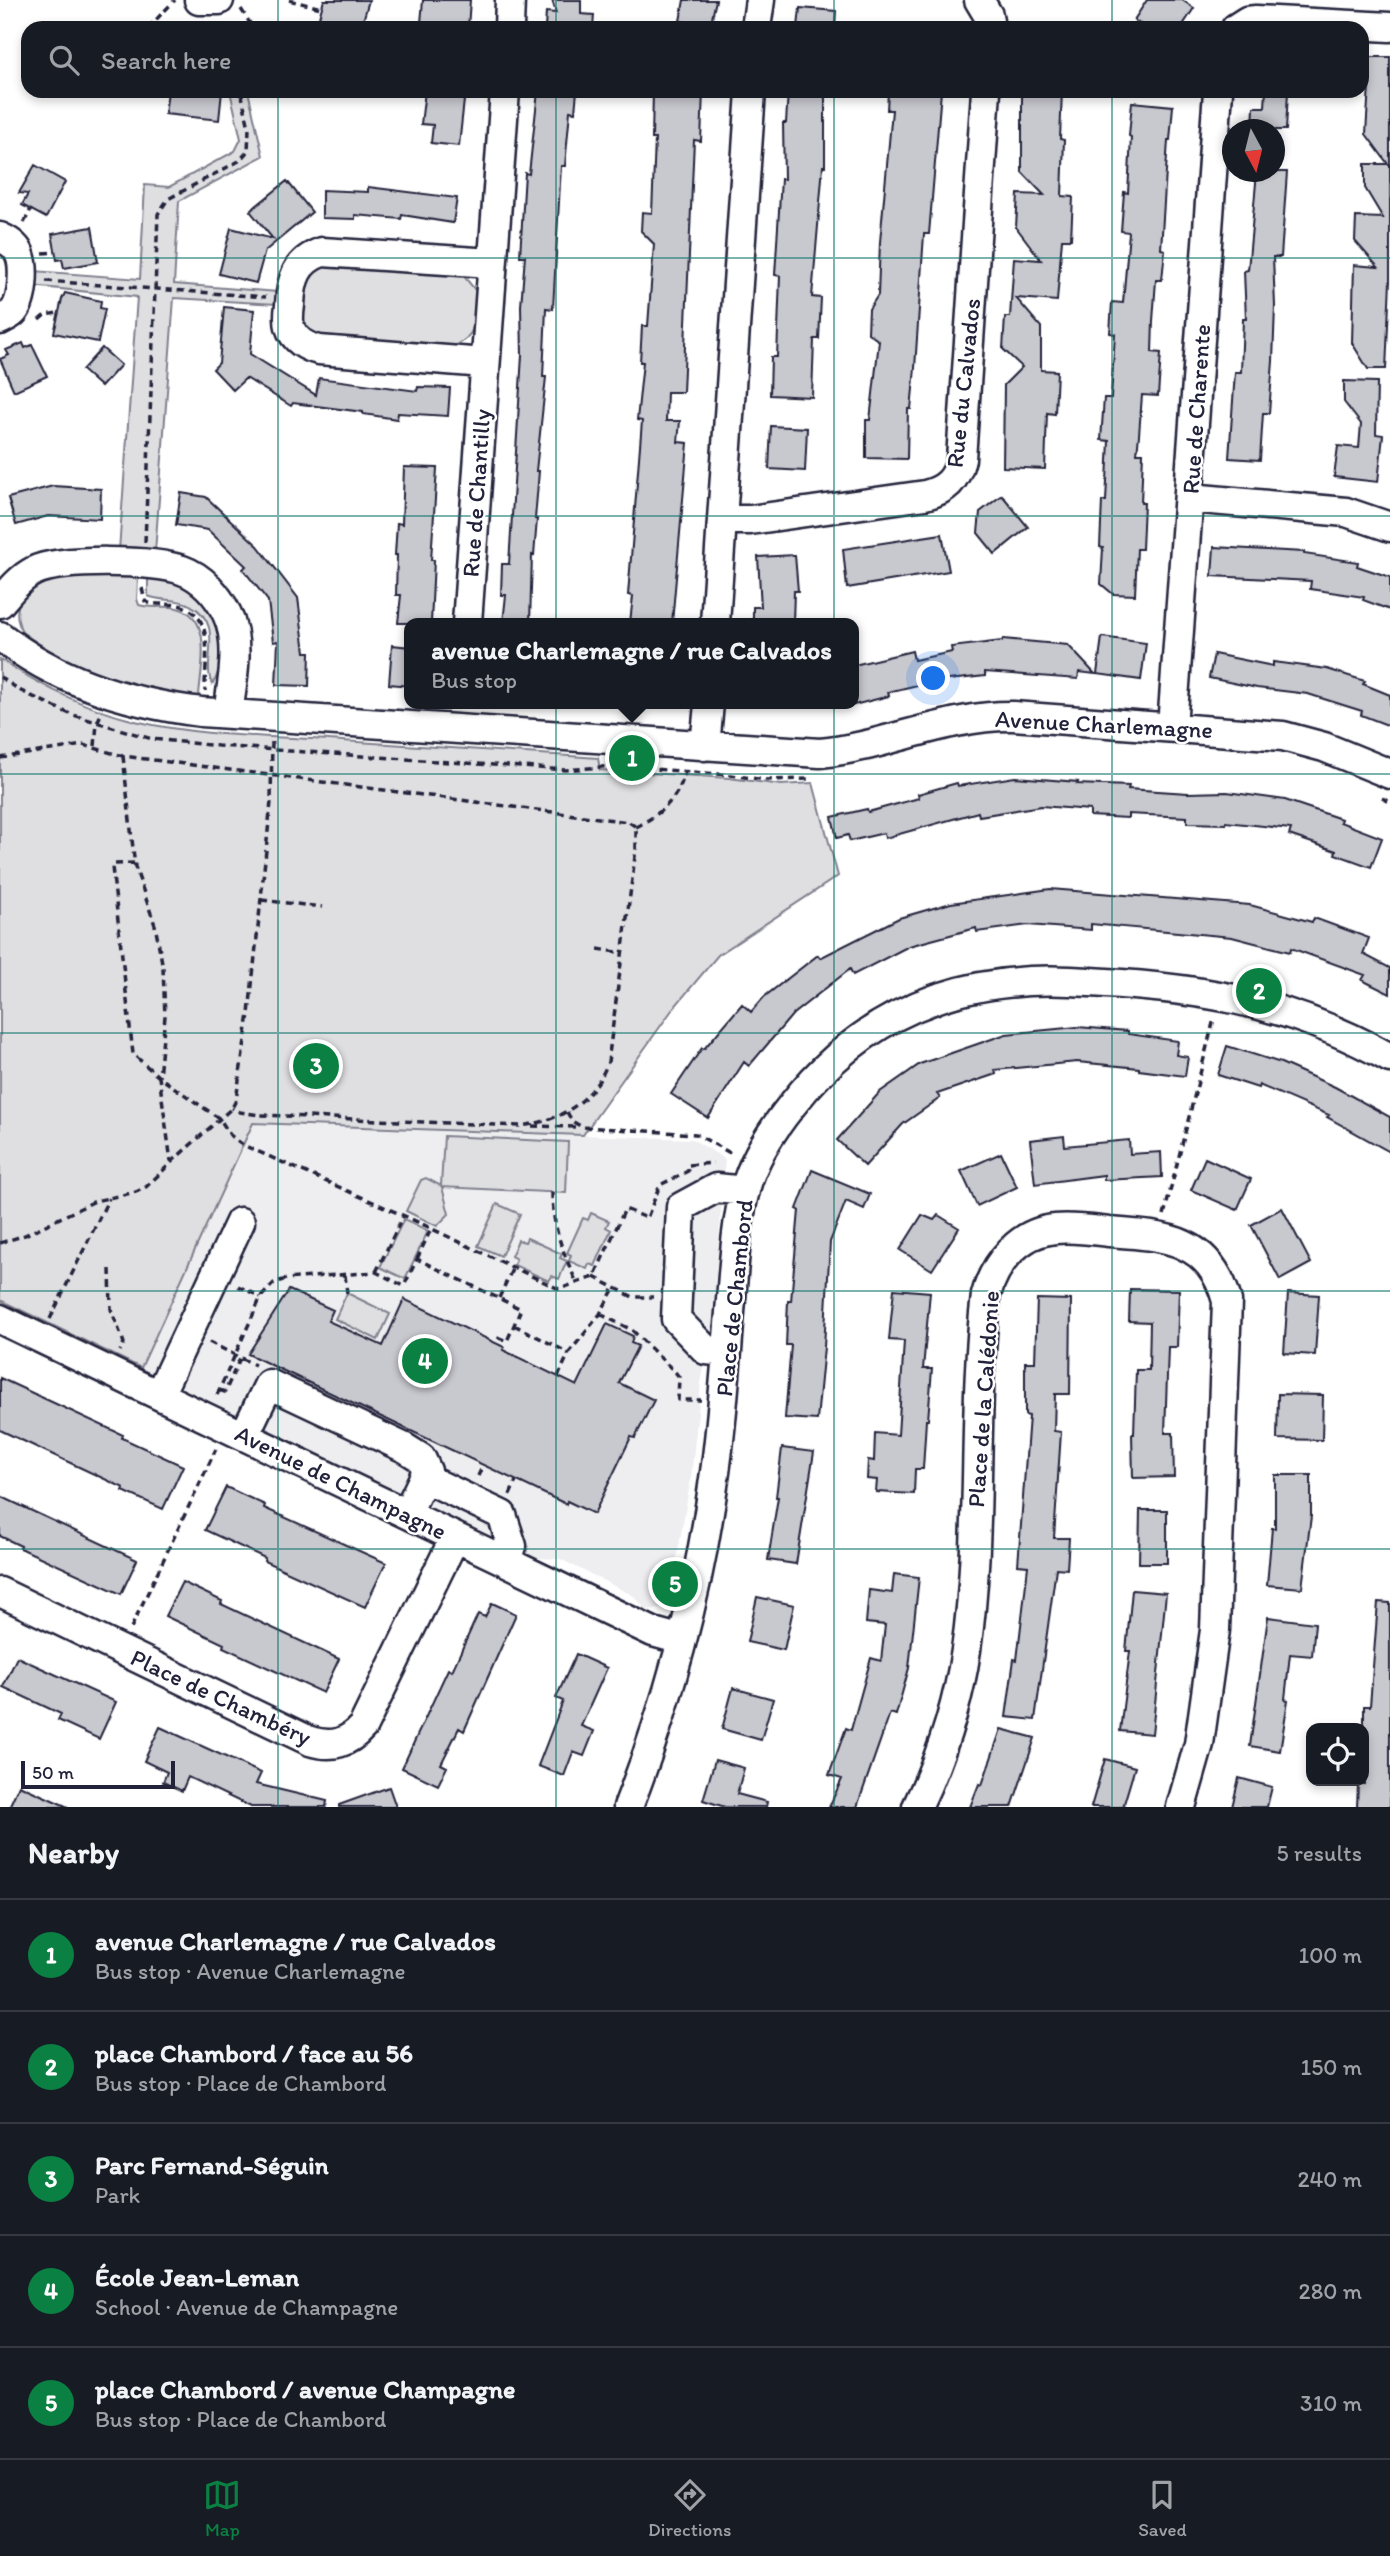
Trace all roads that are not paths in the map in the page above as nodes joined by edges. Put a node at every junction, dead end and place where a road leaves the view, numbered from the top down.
1 (199, 0) edge
2 (219, 0) edge
3 (510, 0) edge
4 (760, 0) edge
5 (979, 0) edge
6 (509, 21) edge
7 (757, 21) edge
8 (989, 21) edge
9 (1247, 21) edge
10 (1275, 21) edge
11 (1369, 26) edge
12 (1390, 27) edge
13 (504, 98) edge
14 (751, 98) edge
15 (986, 98) edge
16 (1218, 98) edge
17 (0, 237) edge
18 (492, 263) junction
19 (0, 320) edge
20 (485, 363) junction
21 (1189, 498) junction
22 (722, 520) junction
23 (1390, 527) edge
24 (0, 604) edge
25 (467, 618) edge
26 (715, 618) edge
27 (0, 636) edge
28 (708, 709) edge
29 (228, 714) junction
30 (460, 717) edge
31 (1172, 727) junction
32 (695, 754) junction
33 (1390, 774) edge
34 (1390, 1058) edge
35 (745, 1191) junction
36 (240, 1222) dead end
37 (0, 1319) edge
38 (727, 1352) junction
39 (159, 1395) junction
40 (233, 1437) junction
41 (425, 1478) junction
42 (407, 1513) junction
43 (455, 1536) junction
44 (506, 1560) junction
45 (0, 1592) edge
46 (682, 1640) junction
47 (628, 1807) edge
48 (918, 1807) edge
49 (1181, 1807) edge

1 - 2 street
3 - 6 street
4 - 7 street
5 - 8 street
9 - 10 street
11 - 12 street
13 - 18 street, Rue de Chantilly
14 - 22 street
15 - 22 street, Rue du Calvados
16 - 21 street, Rue de Charente
17 - 19 street
18 - 20 street, Rue de Chantilly
18 - 20 street
20 - 25 street, Rue de Chantilly
21 - 23 street
21 - 31 street, Rue de Charente
22 - 26 street
24 - 29 street
27 - 29 street, Avenue Charlemagne
28 - 32 street
29 - 30 street, Avenue Charlemagne
30 - 32 street, Avenue Charlemagne
31 - 32 street, Avenue Charlemagne
31 - 33 street, Avenue Charlemagne
34 - 35 street, Place de Chambord
35 - 38 street, Place de Chambord
35 - 38 street
36 - 39 street
37 - 39 street, Avenue de Champagne
38 - 46 street, Place de Chambord
39 - 40 street, Avenue de Champagne
40 - 41 street
40 - 42 street, Avenue de Champagne
41 - 42 street
41 - 44 street
42 - 43 street, Avenue de Champagne
43 - 44 street, Avenue de Champagne
43 - 45 street, Place de Chambéry
44 - 46 street, Avenue de Champagne
46 - 47 street, Place de Chambord
48 - 49 street, Place de la Calédonie

